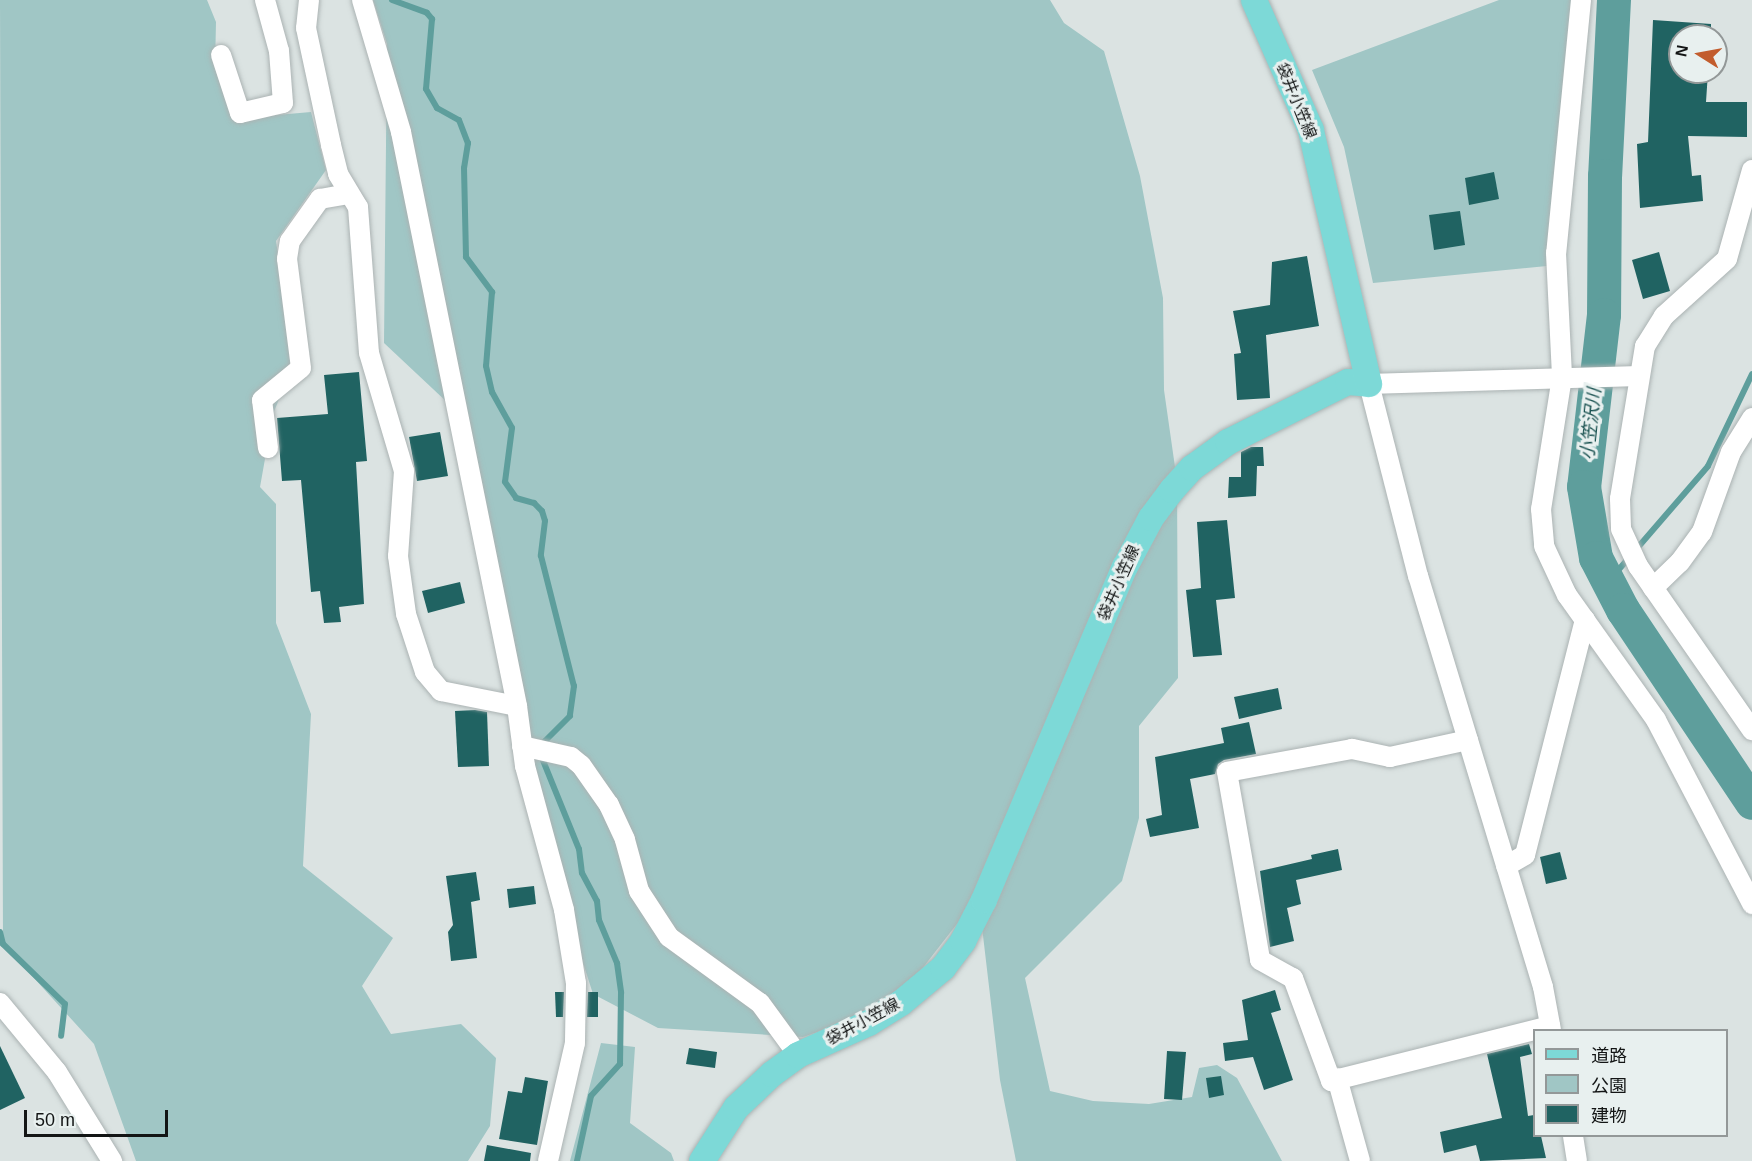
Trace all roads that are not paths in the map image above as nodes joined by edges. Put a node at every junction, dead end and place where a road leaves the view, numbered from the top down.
1 (265, 0) edge
2 (362, 0) edge
3 (1254, 0) edge
4 (1581, 0) edge
5 (303, 3) edge
6 (221, 55) dead end
7 (1752, 170) edge
8 (348, 194) junction
9 (1638, 376) junction
10 (1562, 377) junction
11 (1369, 384) junction
12 (1752, 418) edge
13 (268, 448) dead end
14 (1653, 588) junction
15 (1585, 620) junction
16 (517, 706) junction
17 (1752, 730) edge
18 (1468, 740) junction
19 (522, 746) junction
20 (1506, 866) junction
21 (1752, 904) edge
22 (0, 1003) edge
23 (1551, 1028) edge
24 (1533, 1032) edge
25 (798, 1054) junction
26 (1337, 1078) junction
27 (1573, 1137) edge
28 (112, 1161) edge
29 (548, 1161) edge
30 (702, 1161) edge
31 (1360, 1161) edge
32 (1577, 1161) edge

1 - 6 street
2 - 16 street
3 - 11 main road, 袋井小笠線
4 - 10 street
5 - 8 street
7 - 9 street
8 - 13 street
8 - 16 street
9 - 10 street
9 - 14 street
10 - 11 street
10 - 15 street
11 - 18 street
11 - 25 main road, 袋井小笠線
12 - 14 street
14 - 17 street
15 - 20 street
15 - 21 street
16 - 19 street
18 - 20 street
18 - 26 street
19 - 25 street
19 - 29 street
20 - 23 street
22 - 28 street
24 - 26 street
25 - 30 main road, 袋井小笠線
26 - 31 street
27 - 32 street

